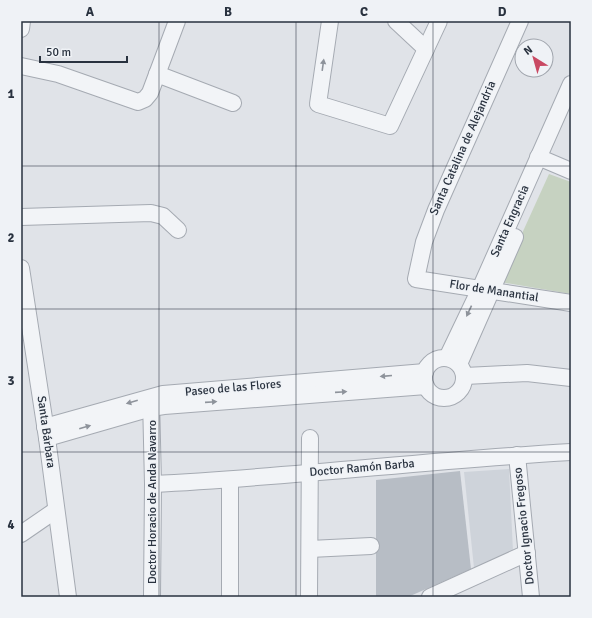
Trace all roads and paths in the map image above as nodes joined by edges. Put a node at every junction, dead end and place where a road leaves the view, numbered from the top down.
1 (22, 21) edge
2 (176, 21) edge
3 (330, 21) edge
4 (396, 21) edge
5 (439, 21) edge
6 (520, 21) edge
7 (21, 29) edge
8 (426, 49) junction
9 (21, 66) edge
10 (157, 74) junction
11 (570, 87) edge
12 (233, 103) dead end
13 (571, 110) edge
14 (543, 159) junction
15 (571, 171) edge
16 (21, 217) edge
17 (178, 230) dead end
18 (21, 268) edge
19 (416, 279) joint
20 (486, 290) junction
21 (571, 303) edge
22 (457, 366) junction
23 (571, 378) edge
24 (425, 379) junction
25 (151, 402) junction
26 (46, 432) junction
27 (310, 438) dead end
28 (571, 452) edge
29 (517, 455) junction
30 (310, 472) junction
31 (230, 480) junction
32 (154, 484) junction
33 (56, 510) junction
34 (21, 534) edge
35 (371, 546) dead end
36 (310, 548) junction
37 (527, 553) junction
38 (68, 597) edge
39 (152, 597) edge
40 (230, 597) edge
41 (309, 597) edge
42 (430, 597) edge
43 (531, 597) edge

1 - 7 street
2 - 10 street
8 -> 3 street
4 - 8 street
5 - 8 street
6 - 19 street, Santa Catalina de Alejandria
9 - 10 street
10 - 12 street
11 - 14 street, Santa Engracia
13 - 14 street, Santa Engracia
14 - 15 street
14 - 20 street, Santa Engracia
16 - 17 street
18 - 26 street, Santa Bárbara
19 - 20 street, Flor de Manantial
20 - 21 street, Flor de Manantial
20 - 22 street, Santa Engracia
22 - 23 street
22 - 24 street
22 - 24 street
24 - 25 street, Paseo de las Flores
25 - 26 street, Paseo de las Flores
25 - 32 street, Doctor Horacio de Anda Navarro
26 - 33 street, Santa Bárbara
27 - 30 street
28 - 29 street, Doctor Ramón Barba
29 - 30 street, Doctor Ramón Barba
29 - 37 street, Doctor Ignacio Fregoso
30 - 31 street, Doctor Ramón Barba
30 - 36 street
31 - 32 street, Doctor Ramón Barba
31 - 40 street
32 - 39 street, Doctor Horacio de Anda Navarro
33 - 34 street
33 - 38 street, Santa Bárbara
35 - 36 street
36 - 41 street
37 - 42 street
37 - 43 street, Doctor Ignacio Fregoso

